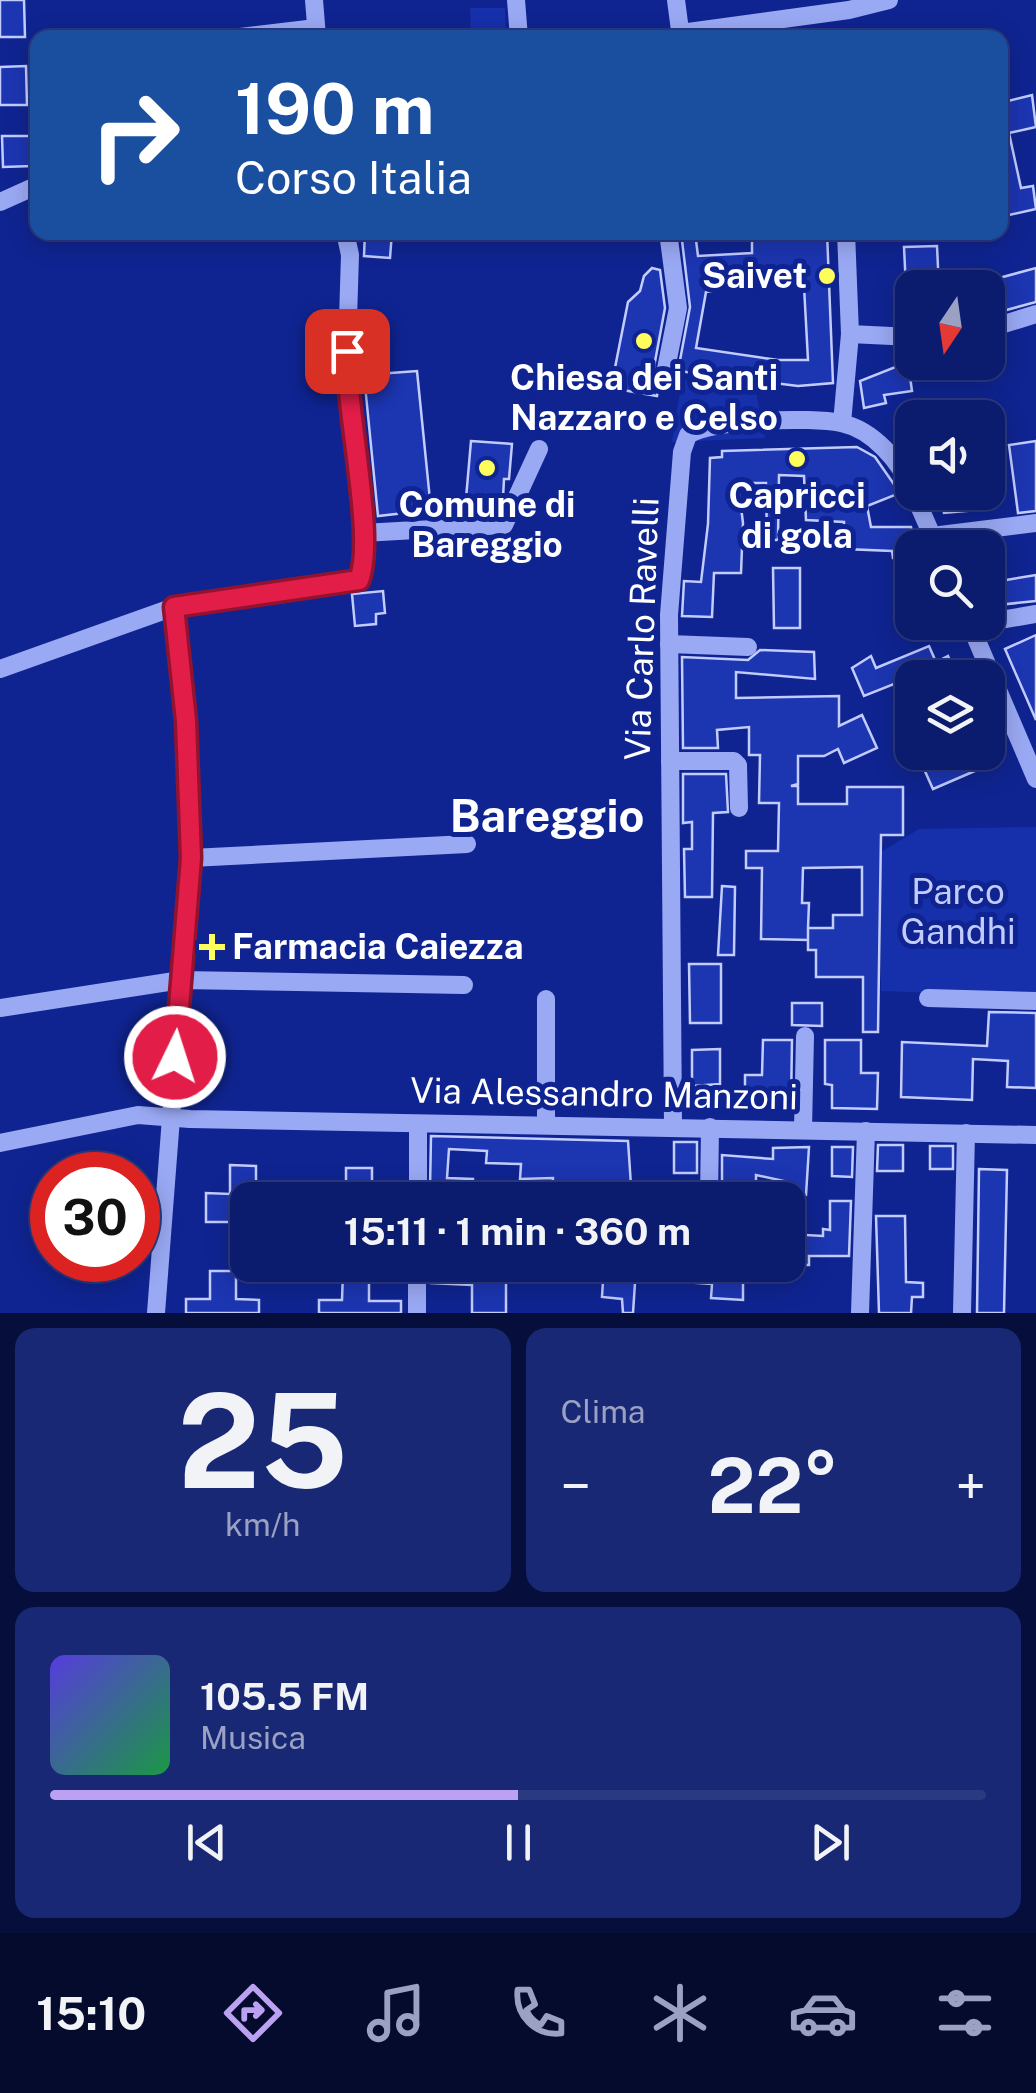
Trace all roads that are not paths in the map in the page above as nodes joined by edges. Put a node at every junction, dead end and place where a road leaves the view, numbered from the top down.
1 (314, 0) edge
2 (516, 0) edge
3 (676, 0) edge
4 (889, 0) edge
5 (848, 5) edge
6 (317, 30) edge
7 (518, 30) edge
8 (680, 30) edge
9 (709, 30) edge
10 (30, 189) edge
11 (0, 202) edge
12 (347, 240) edge
13 (669, 240) edge
14 (846, 240) edge
15 (1036, 314) edge
16 (1005, 324) edge
17 (850, 334) junction
18 (895, 336) edge
19 (666, 369) dead end
20 (842, 423) junction
21 (540, 449) dead end
22 (895, 461) edge
23 (1036, 523) edge
24 (998, 530) edge
25 (363, 533) junction
26 (174, 607) junction
27 (1036, 614) edge
28 (1005, 619) edge
29 (983, 640) edge
30 (669, 644) junction
31 (748, 647) dead end
32 (0, 669) edge
33 (670, 761) junction
34 (1036, 780) edge
35 (739, 808) dead end
36 (467, 844) dead end
37 (191, 858) junction
38 (181, 980) junction
39 (464, 985) dead end
40 (928, 998) dead end
41 (546, 999) dead end
42 (1036, 1001) edge
43 (0, 1008) edge
44 (805, 1036) dead end
45 (170, 1118) junction
46 (418, 1124) junction
47 (546, 1124) junction
48 (673, 1125) junction
49 (710, 1126) junction
50 (803, 1129) junction
51 (866, 1130) junction
52 (966, 1133) junction
53 (1036, 1135) edge
54 (0, 1143) edge
55 (418, 1182) edge
56 (708, 1182) edge
57 (417, 1282) edge
58 (156, 1313) edge
59 (417, 1313) edge
60 (860, 1313) edge
61 (962, 1313) edge

1 - 6 street
2 - 7 street
3 - 8 street
4 - 5 street
5 - 9 street
10 - 11 street
12 - 25 street
13 - 19 street
14 - 17 street
15 - 16 street
17 - 18 street
17 - 20 street
20 - 22 street
20 - 30 street, Via Carlo Ravelli
21 - 25 street
23 - 24 street
25 - 26 street
26 - 32 street
26 - 37 street
27 - 28 street
29 - 34 street
30 - 31 street
30 - 33 street, Via Carlo Ravelli
33 - 35 street
33 - 48 street, Via Carlo Ravelli
36 - 37 street
37 - 38 street
38 - 39 street
38 - 43 street
38 - 45 street
40 - 42 street
41 - 47 street
44 - 50 street
45 - 46 street, Via Alessandro Manzoni
45 - 54 street, Via Alessandro Manzoni
45 - 58 street
46 - 47 street, Via Alessandro Manzoni
46 - 55 street
47 - 48 street, Via Alessandro Manzoni
48 - 49 street, Via Alessandro Manzoni
49 - 50 street, Via Alessandro Manzoni
49 - 56 street
50 - 51 street, Via Alessandro Manzoni
51 - 52 street, Via Alessandro Manzoni
51 - 60 street
52 - 53 street, Via Alessandro Manzoni
52 - 61 street
57 - 59 street

